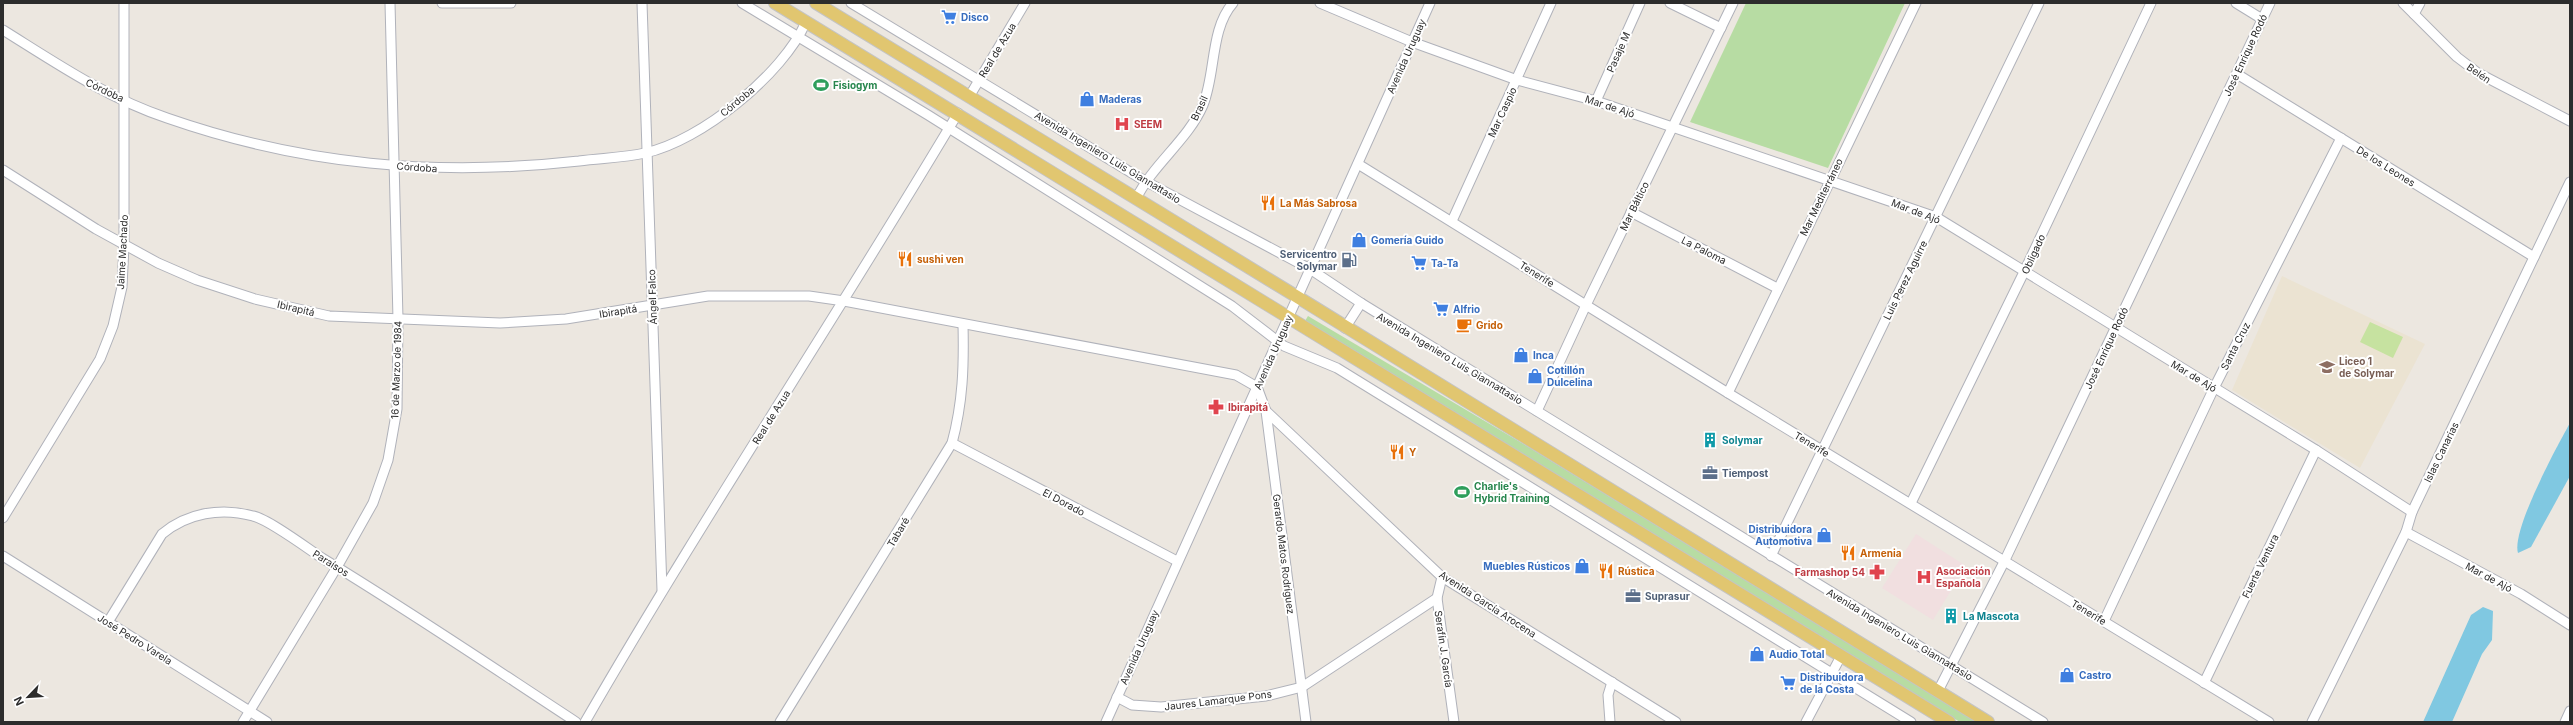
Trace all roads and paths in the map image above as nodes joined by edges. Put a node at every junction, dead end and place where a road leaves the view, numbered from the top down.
1 (124, 3) edge
2 (390, 3) edge
3 (442, 3) edge
4 (511, 3) edge
5 (642, 3) edge
6 (742, 3) edge
7 (775, 3) edge
8 (817, 3) edge
9 (851, 3) edge
10 (1025, 3) edge
11 (1233, 3) edge
12 (1320, 3) edge
13 (1430, 3) edge
14 (1551, 3) edge
15 (1640, 3) edge
16 (1670, 3) edge
17 (1733, 3) edge
18 (1916, 3) edge
19 (2039, 3) edge
20 (2151, 3) edge
21 (2236, 3) edge
22 (2270, 3) edge
23 (2403, 3) edge
24 (2420, 3) edge
25 (2414, 14) junction
26 (2262, 20) junction
27 (806, 22) junction
28 (1721, 28) junction
29 (3, 30) edge
30 (799, 38) junction
31 (1412, 42) junction
32 (2237, 74) junction
33 (979, 80) junction
34 (1517, 80) junction
35 (969, 97) junction
36 (125, 100) junction
37 (1596, 101) junction
38 (958, 113) junction
39 (2570, 121) edge
40 (949, 128) junction
41 (1672, 128) junction
42 (2340, 138) junction
43 (646, 153) junction
44 (1358, 164) junction
45 (394, 165) junction
46 (3, 170) edge
47 (1144, 181) junction
48 (1829, 181) junction
49 (2570, 182) edge
50 (1136, 199) junction
51 (1631, 212) junction
52 (1936, 217) junction
53 (1452, 221) junction
54 (124, 245) junction
55 (2534, 257) junction
56 (1310, 269) junction
57 (2024, 272) junction
58 (1777, 288) junction
59 (1298, 298) junction
60 (844, 301) junction
61 (1361, 303) junction
62 (1586, 304) junction
63 (652, 306) junction
64 (1289, 316) junction
65 (398, 319) junction
66 (963, 324) junction
67 (1345, 328) junction
68 (2115, 328) junction
69 (1277, 341) junction
70 (1257, 387) junction
71 (2214, 388) junction
72 (1728, 393) junction
73 (1266, 411) junction
74 (1537, 411) junction
75 (952, 443) junction
76 (1822, 450) junction
77 (2316, 450) junction
78 (1911, 503) junction
79 (2412, 512) junction
80 (3, 518) edge
81 (2406, 532) junction
82 (3, 556) edge
83 (1771, 556) junction
84 (1177, 560) junction
85 (2004, 562) junction
86 (337, 567) junction
87 (1442, 577) junction
88 (662, 590) junction
89 (1437, 598) junction
90 (2104, 621) junction
91 (108, 622) junction
92 (2570, 625) edge
93 (1841, 656) junction
94 (1951, 664) junction
95 (1832, 674) junction
96 (1612, 682) junction
97 (2204, 683) junction
98 (1302, 687) junction
99 (1938, 691) junction
100 (1117, 697) junction
101 (250, 711) junction
102 (2570, 711) edge
103 (243, 722) edge
104 (267, 722) edge
105 (576, 722) edge
106 (585, 722) edge
107 (780, 722) edge
108 (1106, 722) edge
109 (1306, 722) edge
110 (1454, 722) edge
111 (1610, 722) edge
112 (1676, 722) edge
113 (1806, 722) edge
114 (1911, 722) edge
115 (1949, 722) edge
116 (1988, 722) edge
117 (2043, 722) edge
118 (2269, 722) edge
119 (2312, 722) edge
120 (2565, 722) edge

1 - 36 street, Jaime Machado
2 - 45 street, 16 de Marzo de 1984
3 - 4 street
5 - 43 street, Ángel Falco
6 - 30 street
7 - 27 main road
8 - 35 main road, Avenida Ingeniero Luis Giannattasio
9 - 33 street, Avenida Ingeniero Luis Giannattasio
10 - 33 street, Real de Azua
11 - 47 street, Brasil
12 - 31 street, Mar de Ajó
13 - 31 street, Avenida Uruguay
14 - 34 street, Mar Caspio
15 - 37 street, Pasaje M
16 - 28 street
17 - 28 street, Mar Báltico
18 - 48 street, Mar Mediterráneo
19 - 52 street, Luis Perez Aguirre
20 - 57 street, Obligado
21 - 26 street
22 - 26 street, José Enrique Rodó
23 - 25 street, Belén
24 - 25 street
25 - 39 street, Belén
26 - 32 street, José Enrique Rodó
27 - 30 street, Córdoba
27 - 38 main road
28 - 41 street, Mar Báltico
29 - 36 street, Córdoba
30 - 40 street
30 - 43 street, Córdoba
31 - 34 street, Mar de Ajó
31 - 44 street, Avenida Uruguay
32 - 42 street, De los Leones
32 - 68 street, José Enrique Rodó
33 - 35 street, Real de Azua
33 - 47 street, Avenida Ingeniero Luis Giannattasio
34 - 37 street, Mar de Ajó
34 - 53 street, Mar Caspio
35 - 50 main road, Avenida Ingeniero Luis Giannattasio
36 - 45 street, Córdoba
36 - 54 street, Jaime Machado
37 - 41 street, Mar de Ajó
38 - 40 street, Real de Azua
38 - 64 main road
40 - 60 street, Real de Azua
40 - 69 street
41 - 48 street, Mar de Ajó
41 - 51 street, Mar Báltico
42 - 55 street, De los Leones
42 - 71 street, Santa Cruz
43 - 45 street, Córdoba
43 - 63 street, Ángel Falco
44 - 53 street, Tenerife
44 - 56 street, Avenida Uruguay
45 - 65 street, 16 de Marzo de 1984
46 - 54 street, Ibirapitá
47 - 50 street, Brasil
47 - 56 street, Avenida Ingeniero Luis Giannattasio
48 - 52 street, Mar de Ajó
48 - 58 street, Mar Mediterráneo
49 - 55 street, Islas Canarias
50 - 59 main road, Avenida Ingeniero Luis Giannattasio
51 - 58 street, La Paloma
51 - 62 street, Mar Báltico
52 - 57 street, Mar de Ajó
52 - 76 street, Luis Perez Aguirre
53 - 62 street, Tenerife
54 - 65 street, Ibirapitá
54 - 80 street, Jaime Machado
55 - 79 street, Islas Canarias
56 - 59 street, Avenida Uruguay
56 - 61 street, Avenida Ingeniero Luis Giannattasio
57 - 68 street, Mar de Ajó
57 - 78 street, Obligado
58 - 72 street, Mar Mediterráneo
59 - 64 street, Avenida Uruguay
59 - 67 main road, Avenida Ingeniero Luis Giannattasio
60 - 63 street, Ibirapitá
60 - 66 street, Ibirapitá
60 - 88 street, Real de Azua
61 - 67 street
61 - 74 street, Avenida Ingeniero Luis Giannattasio
62 - 72 street, Tenerife
62 - 74 street, Mar Báltico
63 - 65 street, Ibirapitá
63 - 88 street, Ángel Falco
64 - 69 street, Avenida Uruguay
64 - 93 main road
65 - 86 street, 16 de Marzo de 1984
66 - 70 street, Ibirapitá
66 - 75 street, Tabaré
67 - 99 main road, Avenida Ingeniero Luis Giannattasio
68 - 71 street, Mar de Ajó
68 - 85 street, José Enrique Rodó
69 - 70 street, Avenida Uruguay
69 - 95 street
70 - 73 street, Gerardo Matos Rodríguez
70 - 84 street, Avenida Uruguay
71 - 77 street, Mar de Ajó
71 - 90 street, Santa Cruz
72 - 76 street, Tenerife
73 - 87 street, Avenida García Arocena
73 - 98 street, Gerardo Matos Rodríguez
74 - 83 street, Avenida Ingeniero Luis Giannattasio
75 - 84 street, El Dorado
75 - 107 street, Tabaré
76 - 78 street, Tenerife
76 - 83 street, Luis Perez Aguirre
77 - 79 street, Mar de Ajó
77 - 97 street, Fuerte Ventura
78 - 85 street, Tenerife
79 - 81 street, Islas Canarias
81 - 92 street, Mar de Ajó
81 - 119 street, Islas Canarias
82 - 91 street, José Pedro Varela
83 - 94 street, Avenida Ingeniero Luis Giannattasio
84 - 100 street, Avenida Uruguay
85 - 90 street, Tenerife
85 - 94 street, José Enrique Rodó
86 - 91 street, Paraísos
86 - 101 street, 16 de Marzo de 1984
86 - 105 street, Paraísos
87 - 89 street, Serafín J. García
87 - 96 street, Avenida García Arocena
88 - 106 street, Real de Azua
89 - 98 street, Jaures Lamarque Pons
89 - 110 street, Serafín J. García
90 - 97 street, Tenerife
91 - 101 street, José Pedro Varela
93 - 95 street
93 - 115 main road
94 - 99 street, José Enrique Rodó
94 - 117 street, Avenida Ingeniero Luis Giannattasio
95 - 113 street
95 - 114 street
96 - 111 street
96 - 112 street, Avenida García Arocena
97 - 118 street, Tenerife
98 - 100 street, Jaures Lamarque Pons
98 - 109 street, Gerardo Matos Rodríguez
99 - 116 main road, Avenida Ingeniero Luis Giannattasio
100 - 108 street, Avenida Uruguay
101 - 103 street, 16 de Marzo de 1984
101 - 104 street, José Pedro Varela
102 - 120 street

